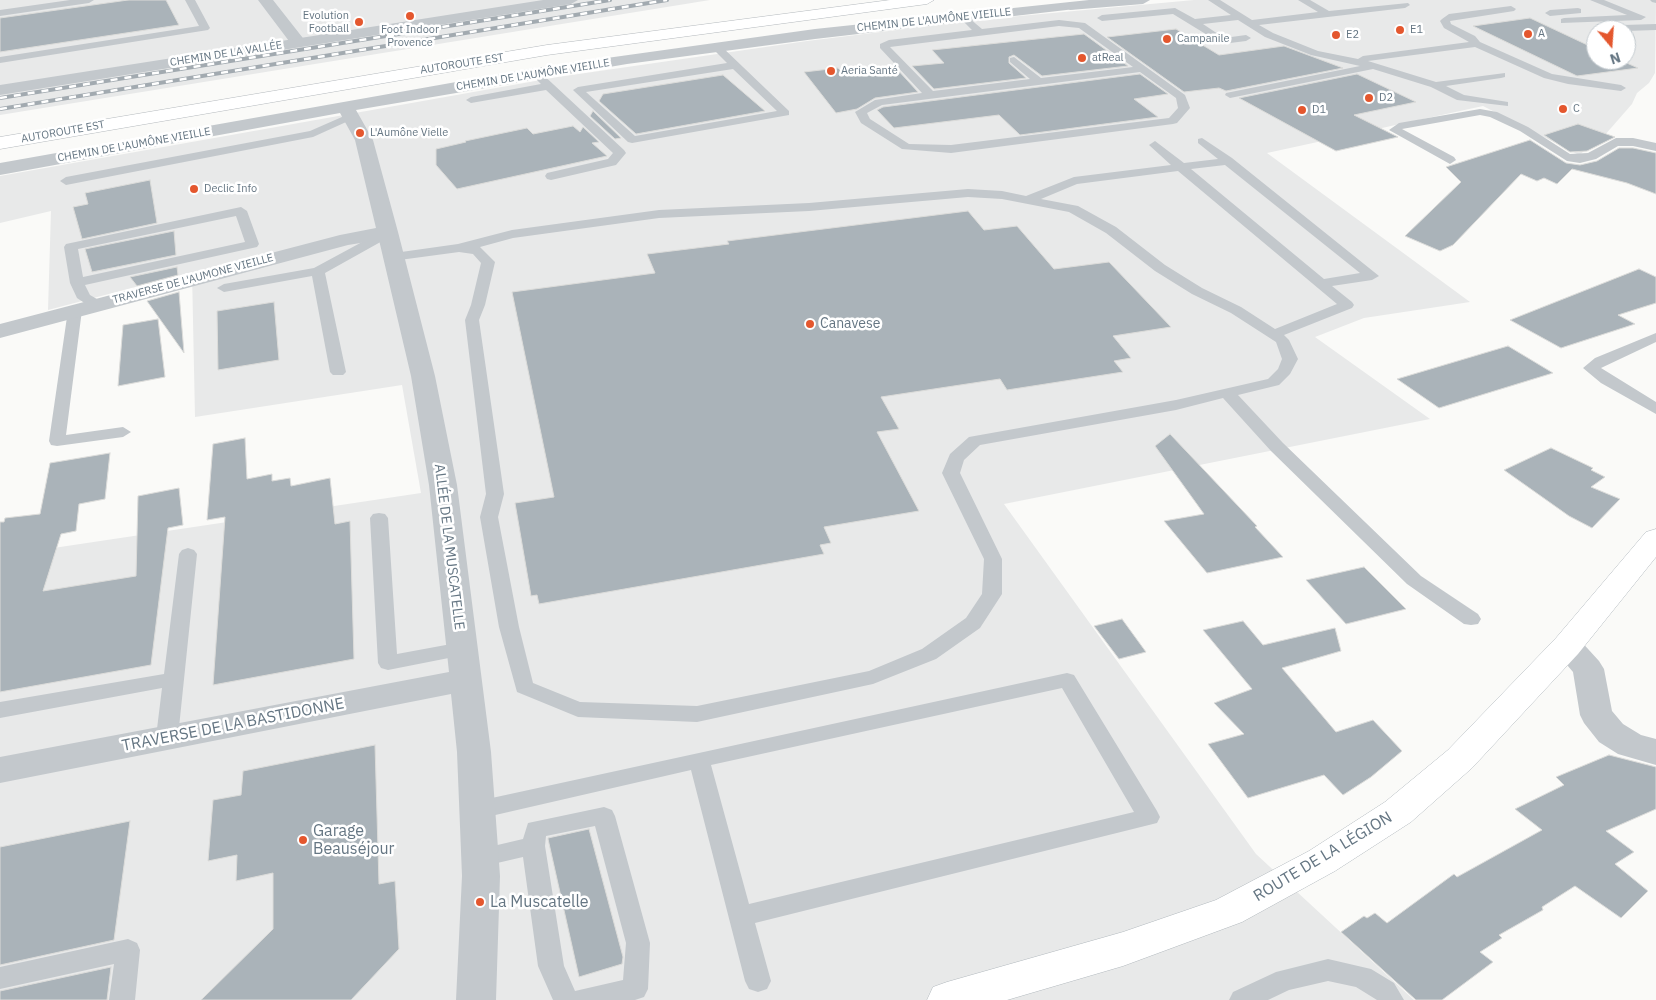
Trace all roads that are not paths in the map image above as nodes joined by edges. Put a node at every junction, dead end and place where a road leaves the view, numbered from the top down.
1 (89, 0) edge
2 (190, 0) edge
3 (265, 0) edge
4 (571, 0) edge
5 (807, 0) edge
6 (927, 0) edge
7 (1143, 0) edge
8 (1213, 0) edge
9 (1303, 0) edge
10 (1595, 0) edge
11 (1405, 5) dead end
12 (1511, 9) dead end
13 (1621, 10) junction
14 (0, 13) edge
15 (1550, 13) dead end
16 (1328, 14) junction
17 (963, 16) junction
18 (1240, 16) junction
19 (1641, 17) junction
20 (1102, 18) dead end
21 (1564, 21) dead end
22 (1193, 22) junction
23 (1656, 22) edge
24 (1250, 23) junction
25 (1656, 27) edge
26 (1585, 30) dead end
27 (980, 32) junction
28 (1656, 36) edge
29 (1636, 37) edge
30 (1246, 38) dead end
31 (298, 42) junction
32 (1476, 44) junction
33 (716, 47) junction
34 (446, 51) dead end
35 (0, 60) edge
36 (1014, 60) dead end
37 (1351, 61) junction
38 (735, 65) junction
39 (1375, 66) junction
40 (1141, 69) junction
41 (535, 73) junction
42 (1501, 76) dead end
43 (1039, 82) junction
44 (1435, 85) junction
45 (549, 86) junction
46 (1621, 88) dead end
47 (0, 90) edge
48 (930, 95) junction
49 (1230, 95) dead end
50 (472, 100) dead end
51 (1504, 104) dead end
52 (348, 111) junction
53 (1202, 141) dead end
54 (0, 143) edge
55 (1155, 145) dead end
56 (1656, 147) edge
57 (1450, 160) dead end
58 (1228, 161) junction
59 (1182, 167) junction
60 (0, 169) edge
61 (551, 176) dead end
62 (66, 181) dead end
63 (1030, 199) junction
64 (390, 245) junction
65 (459, 248) junction
66 (318, 271) junction
67 (77, 283) junction
68 (1322, 283) junction
69 (224, 288) dead end
70 (97, 305) junction
71 (75, 310) junction
72 (0, 331) edge
73 (1274, 334) junction
74 (1656, 337) edge
75 (338, 372) dead end
76 (1227, 393) junction
77 (1656, 409) edge
78 (123, 432) dead end
79 (379, 518) dead end
80 (1656, 538) edge
81 (188, 554) dead end
82 (1471, 619) dead end
83 (1567, 646) junction
84 (464, 664) junction
85 (174, 679) junction
86 (0, 710) edge
87 (167, 738) junction
88 (1656, 752) edge
89 (699, 760) junction
90 (0, 770) edge
91 (478, 810) junction
92 (533, 846) junction
93 (480, 858) junction
94 (741, 916) junction
95 (0, 978) edge
96 (758, 981) dead end
97 (122, 1000) edge
98 (476, 1000) edge
99 (566, 1000) edge
100 (580, 1000) edge
101 (948, 1000) edge
102 (1242, 1000) edge
103 (1391, 1000) edge

1 - 14 lane
2 - 35 lane
3 - 31 street
4 - 31 street, CHEMIN DE LA VALLÉE
5 - 34 main road, AUTOROUTE EST
6 - 54 main road, AUTOROUTE EST
7 - 17 street, CHEMIN DE L'AUMÔNE VIEILLE
8 - 18 lane
9 - 16 lane
10 - 13 lane
11 - 16 lane
12 - 32 lane
13 - 15 lane
13 - 19 lane
16 - 24 lane
17 - 27 lane
17 - 33 street, CHEMIN DE L'AUMÔNE VIEILLE
18 - 22 lane
18 - 24 lane
19 - 21 lane
19 - 23 lane
20 - 22 lane
22 - 30 lane
24 - 37 lane
25 - 26 lane
27 - 40 lane
27 - 48 lane
28 - 29 lane
31 - 47 street, CHEMIN DE LA VALLÉE
32 - 37 lane
32 - 46 lane
33 - 38 lane
33 - 41 street, CHEMIN DE L'AUMÔNE VIEILLE
36 - 43 lane
37 - 39 lane
38 - 38 lane
39 - 44 lane
39 - 49 lane
40 - 43 lane
40 - 48 lane
41 - 45 lane
41 - 52 street, CHEMIN DE L'AUMÔNE VIEILLE
42 - 44 lane
43 - 48 lane
44 - 51 lane
45 - 50 lane
45 - 61 lane
52 - 60 street, CHEMIN DE L'AUMÔNE VIEILLE
52 - 62 lane
52 - 64 street, ALLÉE DE LA MUSCATELLE
53 - 58 lane
55 - 59 lane
56 - 57 lane
58 - 59 lane
58 - 68 lane
59 - 63 lane
59 - 68 lane
63 - 65 lane
63 - 73 lane
64 - 65 lane
64 - 66 lane
64 - 70 street, TRAVERSE DE L'AUMONE VIEILLE
64 - 84 street, ALLÉE DE LA MUSCATELLE
65 - 76 lane
66 - 69 lane
66 - 75 lane
67 - 67 lane
67 - 70 lane
68 - 73 lane
70 - 71 street, TRAVERSE DE L'AUMONE VIEILLE
71 - 72 street, TRAVERSE DE L'AUMONE VIEILLE
71 - 78 lane
73 - 76 lane
74 - 77 lane
76 - 82 lane
79 - 84 lane
80 - 83 main road, ROUTE DE LA LÉGION
81 - 85 lane
83 - 88 street
83 - 101 main road, ROUTE DE LA LÉGION
84 - 87 street, TRAVERSE DE LA BASTIDONNE
84 - 91 street, ALLÉE DE LA MUSCATELLE
85 - 86 lane
85 - 87 lane
87 - 90 street, TRAVERSE DE LA BASTIDONNE
89 - 91 lane
89 - 94 lane
89 - 94 lane
91 - 93 street, ALLÉE DE LA MUSCATELLE
92 - 93 lane
92 - 99 lane
92 - 100 lane
93 - 98 street, ALLÉE DE LA MUSCATELLE
94 - 96 lane
95 - 97 lane
102 - 103 lane

